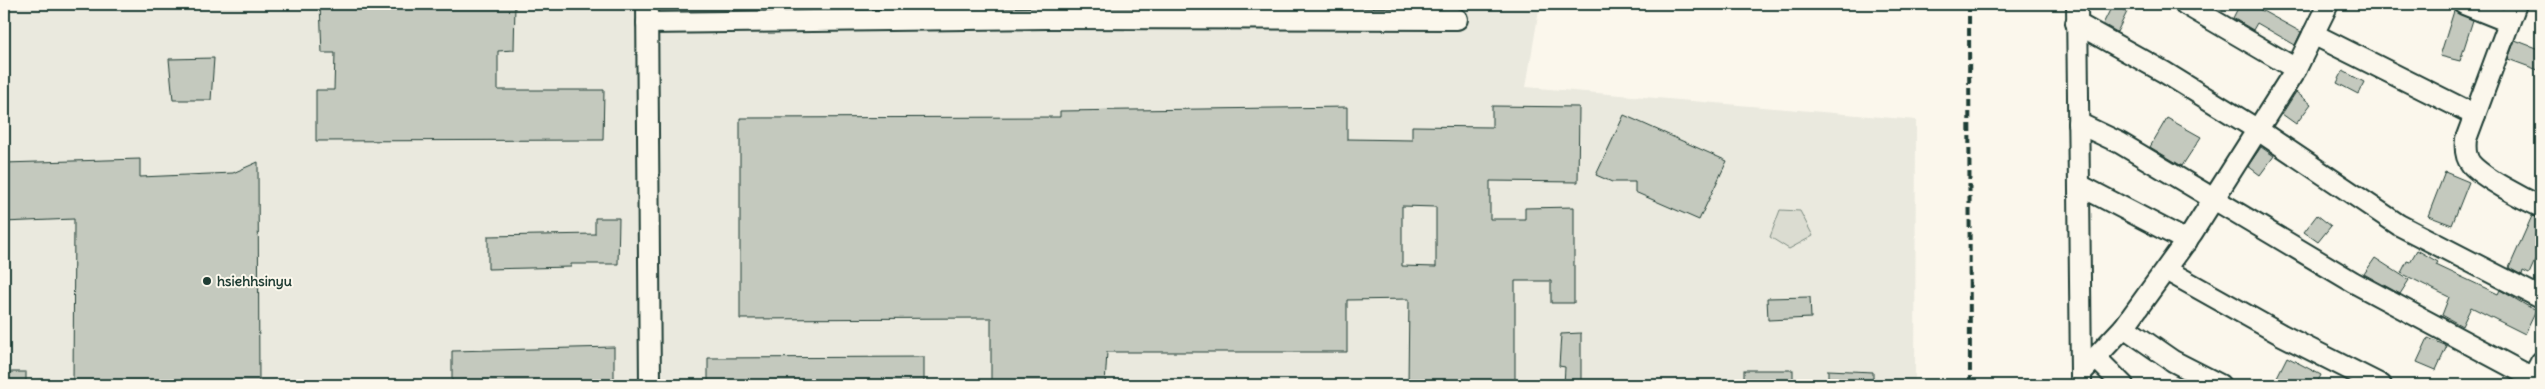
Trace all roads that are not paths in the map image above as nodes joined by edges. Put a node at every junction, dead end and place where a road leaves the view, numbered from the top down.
1 (2185, 4) edge
2 (2328, 4) edge
3 (2464, 4) edge
4 (647, 13) edge
5 (2077, 13) edge
6 (2513, 13) edge
7 (1457, 19) dead end
8 (2313, 34) junction
9 (2296, 69) junction
10 (2475, 115) junction
11 (2078, 123) junction
12 (2258, 130) junction
13 (2079, 185) junction
14 (2215, 199) junction
15 (2541, 207) edge
16 (2187, 241) junction
17 (2166, 270) junction
18 (2541, 298) edge
19 (2124, 327) junction
20 (2097, 359) junction
21 (2536, 373) edge
22 (2082, 379) edge
23 (650, 385) edge
24 (2123, 385) edge
25 (2220, 385) edge
26 (2381, 385) edge

1 - 9 street
2 - 8 street
3 - 6 street
4 - 7 street
4 - 23 street
5 - 11 street
5 - 12 street
6 - 10 street
8 - 9 street
8 - 10 street
9 - 12 street
10 - 15 street
11 - 13 street
11 - 14 street
12 - 14 street
12 - 18 street
13 - 16 street
13 - 22 street
14 - 16 street
14 - 21 street
16 - 17 street
17 - 19 street
17 - 26 street
19 - 20 street
19 - 25 street
20 - 22 street
20 - 24 street

